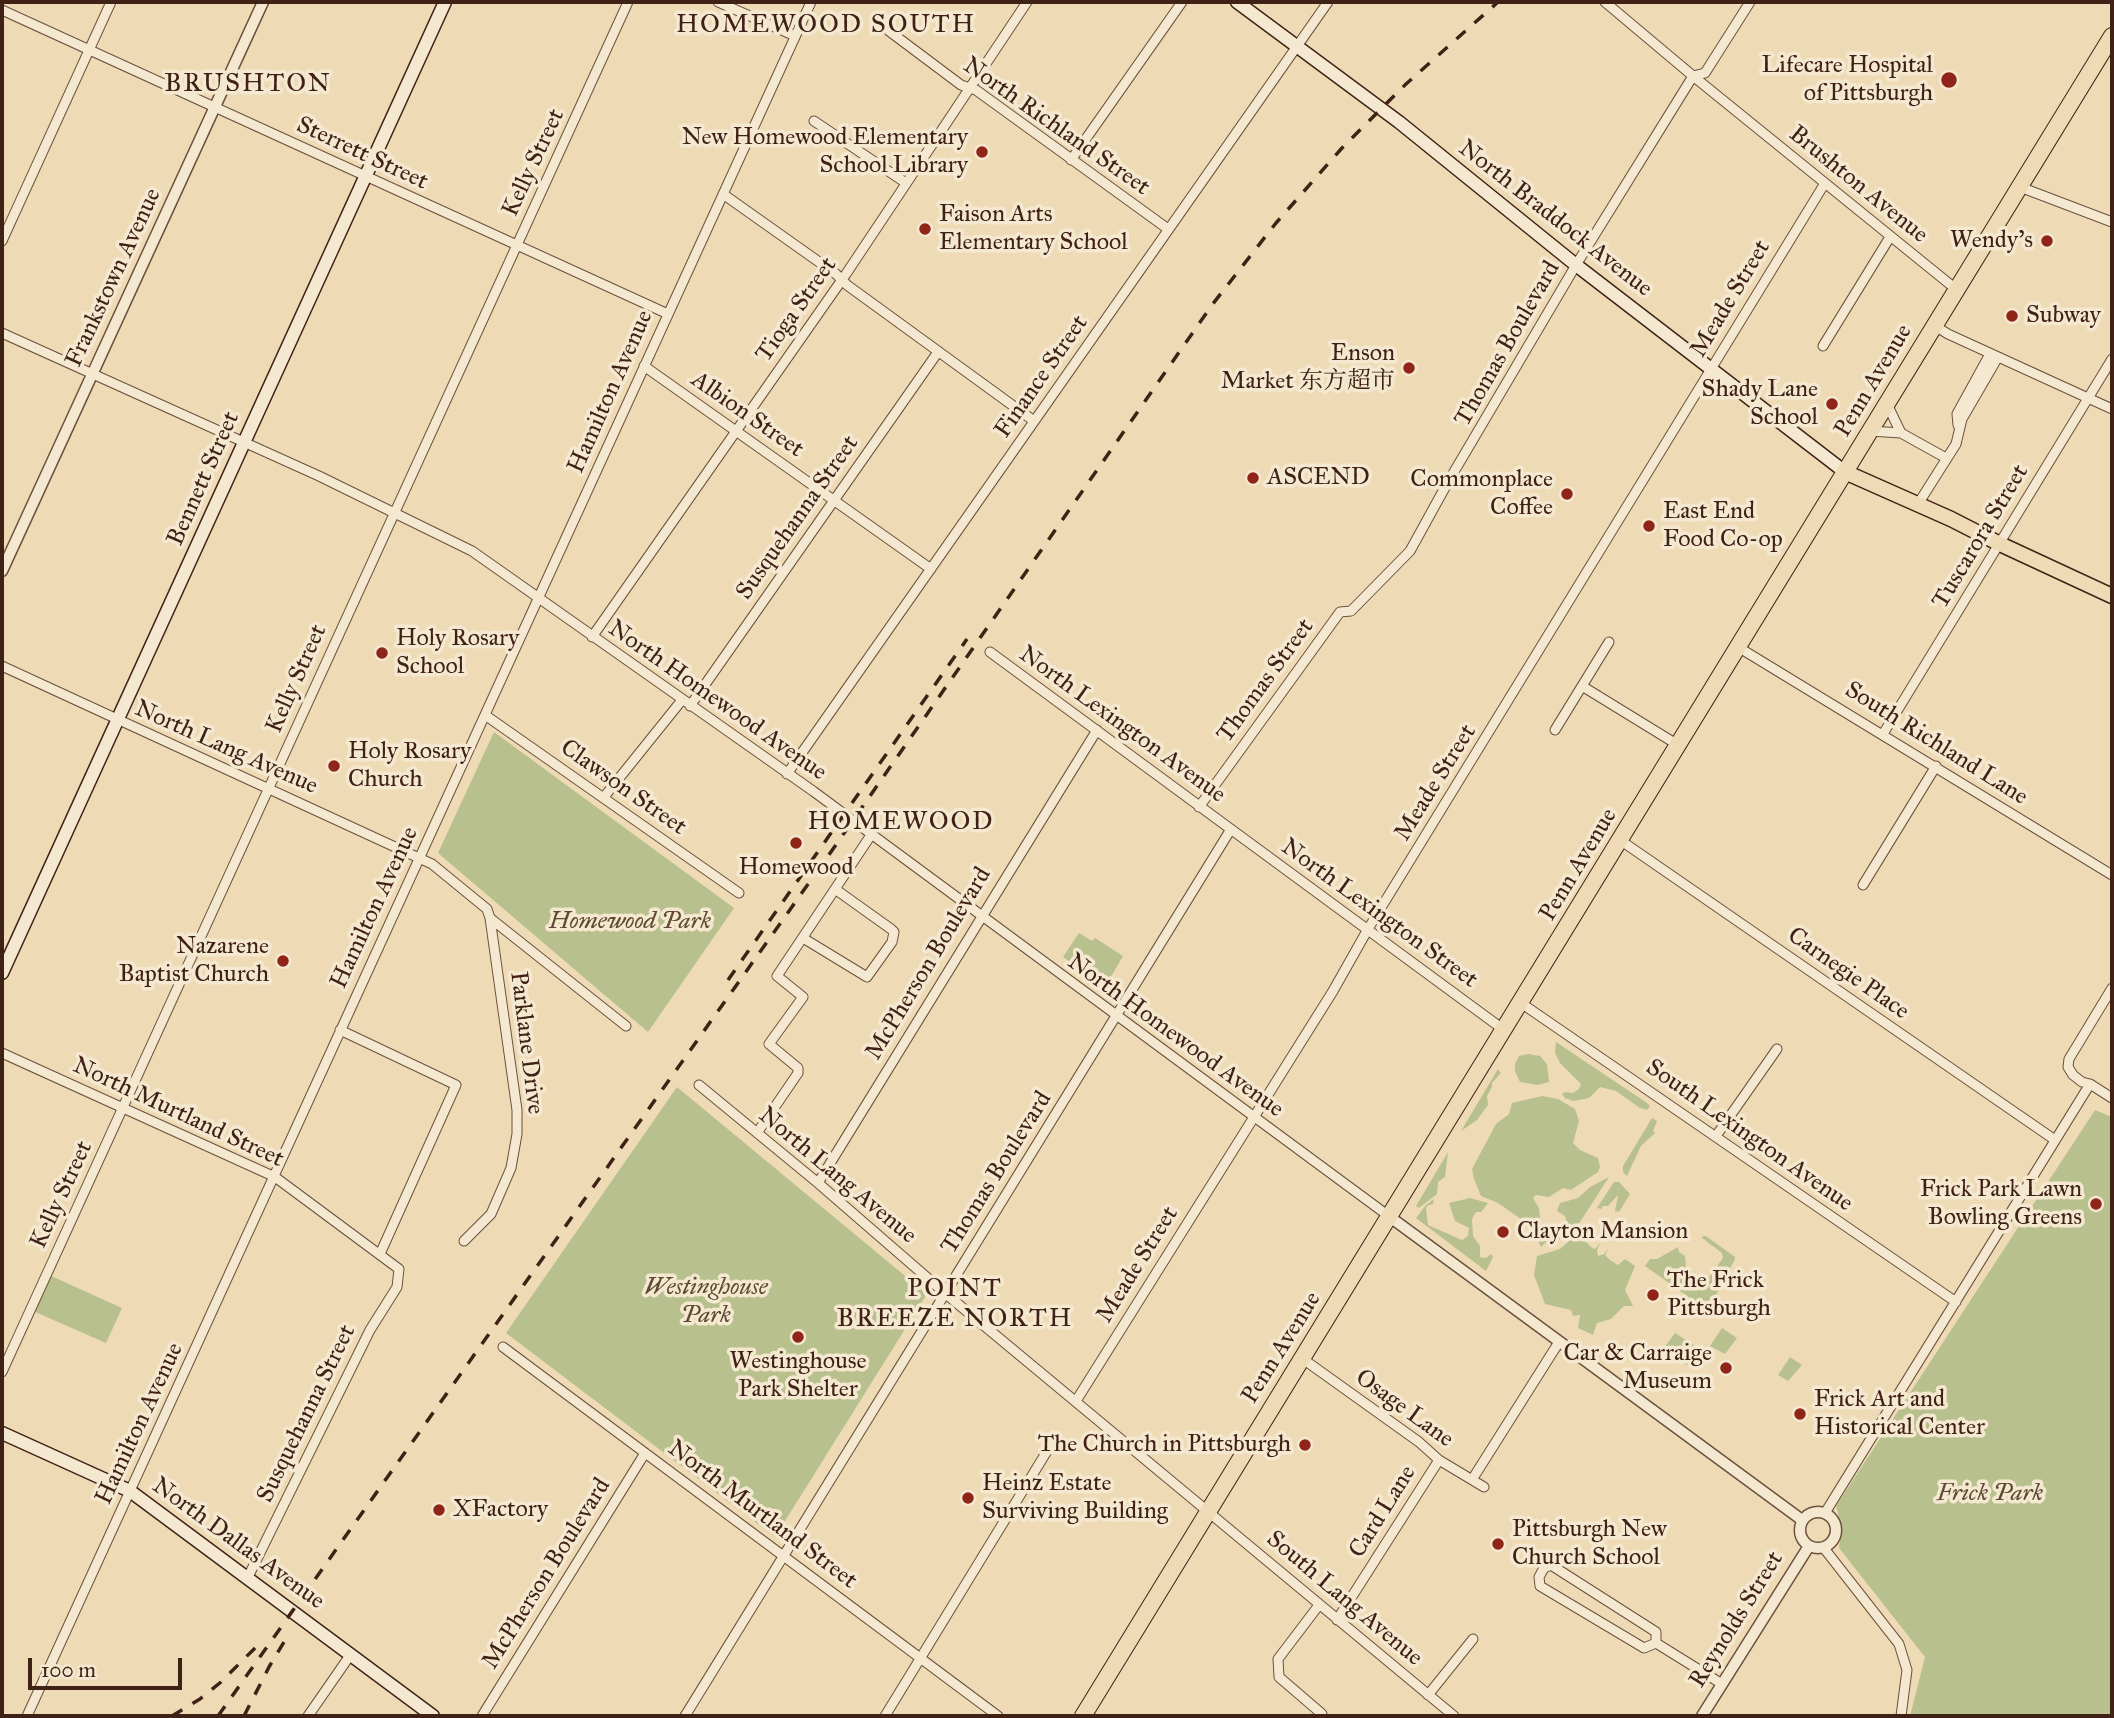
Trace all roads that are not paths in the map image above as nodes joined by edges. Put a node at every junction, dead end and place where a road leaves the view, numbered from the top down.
1 (111, 2) edge
2 (263, 2) edge
3 (445, 2) edge
4 (628, 2) edge
5 (718, 2) edge
6 (811, 2) edge
7 (1027, 2) edge
8 (1182, 2) edge
9 (1237, 2) edge
10 (1328, 2) edge
11 (1605, 2) edge
12 (1750, 2) edge
13 (2, 10) edge
14 (889, 31) dead end
15 (794, 36) junction
16 (2112, 36) edge
17 (1297, 46) junction
18 (89, 50) junction
19 (1692, 76) junction
20 (969, 88) junction
21 (215, 108) junction
22 (814, 121) dead end
23 (1072, 160) junction
24 (366, 176) junction
25 (906, 183) junction
26 (1825, 183) junction
27 (2020, 187) junction
28 (723, 194) junction
29 (2112, 222) edge
30 (1168, 229) junction
31 (1890, 237) junction
32 (2, 241) edge
33 (517, 246) junction
34 (1576, 265) junction
35 (842, 279) junction
36 (1957, 290) junction
37 (668, 314) junction
38 (1935, 326) junction
39 (2, 332) edge
40 (1824, 346) dead end
41 (938, 352) junction
42 (1994, 356) junction
43 (2112, 359) edge
44 (644, 366) junction
45 (1710, 370) junction
46 (93, 374) junction
47 (2088, 398) junction
48 (1887, 404) junction
49 (2112, 409) edge
50 (1034, 421) junction
51 (736, 431) junction
52 (1870, 431) junction
53 (1900, 433) junction
54 (244, 442) junction
55 (1946, 458) junction
56 (1845, 472) junction
57 (834, 500) junction
58 (1918, 504) junction
59 (395, 512) junction
60 (2000, 544) junction
61 (931, 569) junction
62 (2, 571) edge
63 (2112, 596) edge
64 (538, 599) junction
65 (1340, 612) joint
66 (592, 637) junction
67 (1609, 642) dead end
68 (1738, 647) junction
69 (990, 652) dead end
70 (2, 666) edge
71 (1582, 686) junction
72 (686, 703) junction
73 (485, 715) junction
74 (117, 720) junction
75 (1097, 730) junction
76 (1555, 730) dead end
77 (1883, 734) junction
78 (1678, 745) junction
79 (1936, 766) junction
80 (787, 774) junction
81 (269, 788) junction
82 (604, 797) junction
83 (1199, 807) junction
84 (1231, 829) junction
85 (871, 835) junction
86 (1620, 840) junction
87 (420, 857) junction
88 (2112, 875) edge
89 (1863, 885) dead end
90 (835, 889) junction
91 (739, 893) dead end
92 (980, 916) junction
93 (490, 918) junction
94 (1368, 929) junction
95 (803, 938) junction
96 (2, 973) edge
97 (2112, 988) edge
98 (1521, 1003) junction
99 (1116, 1016) junction
100 (626, 1026) dead end
101 (340, 1030) junction
102 (1504, 1030) junction
103 (1777, 1049) dead end
104 (2, 1053) edge
105 (2090, 1084) junction
106 (699, 1085) dead end
107 (2112, 1098) edge
108 (123, 1108) junction
109 (1253, 1118) junction
110 (757, 1133) junction
111 (1716, 1136) junction
112 (2055, 1140) junction
113 (275, 1177) junction
114 (818, 1183) junction
115 (1390, 1217) junction
116 (464, 1241) dead end
117 (380, 1254) junction
118 (399, 1269) joint
119 (946, 1294) junction
120 (1956, 1302) junction
121 (1559, 1342) junction
122 (503, 1346) dead end
123 (1303, 1359) junction
124 (2, 1372) edge
125 (1076, 1401) junction
126 (2, 1433) edge
127 (1052, 1443) dead end
128 (645, 1453) junction
129 (1439, 1460) junction
130 (1475, 1475) dead end
131 (1484, 1487) dead end
132 (130, 1491) junction
133 (1208, 1512) junction
134 (1825, 1513) junction
135 (1802, 1520) junction
136 (1809, 1546) junction
137 (1824, 1547) junction
138 (784, 1557) junction
139 (248, 1577) junction
140 (1320, 1605) junction
141 (1337, 1620) junction
142 (1473, 1639) dead end
143 (1656, 1643) junction
144 (351, 1654) junction
145 (920, 1659) junction
146 (1722, 1684) junction
147 (1428, 1695) junction
148 (1322, 1714) dead end
149 (27, 1716) edge
150 (308, 1716) edge
151 (433, 1716) edge
152 (482, 1716) edge
153 (685, 1716) edge
154 (885, 1716) edge
155 (998, 1716) edge
156 (1083, 1716) edge
157 (1454, 1716) edge
158 (1702, 1716) edge
159 (1901, 1716) edge

1 - 18 street
2 - 21 street, Frankstown Avenue
3 - 24 main road, Bennett Street
4 - 33 street, Kelly Street
5 - 15 street
6 - 15 street, Hamilton Avenue
7 - 20 street, Tioga Street
8 - 23 street
9 - 17 main road, North Braddock Avenue
10 - 17 street, Finance Street
11 - 19 street, Brushton Avenue
12 - 19 street
13 - 18 street, Sterrett Street
14 - 20 street, North Richland Street
15 - 28 street, Hamilton Avenue
16 - 27 highway, Penn Avenue
17 - 30 street, Finance Street
17 - 34 main road, North Braddock Avenue
18 - 21 street, Sterrett Street
18 - 32 street
19 - 26 street, Brushton Avenue
19 - 34 street, Thomas Boulevard
20 - 23 street, North Richland Street
20 - 25 street, Tioga Street
21 - 24 street, Sterrett Street
21 - 46 street, Frankstown Avenue
22 - 25 street
23 - 30 street, North Richland Street
24 - 33 street, Sterrett Street
24 - 54 main road, Bennett Street
25 - 35 street, Tioga Street
26 - 31 street, Brushton Avenue
26 - 45 street, Meade Street
27 - 29 street
27 - 36 highway, Penn Avenue
28 - 35 street
28 - 37 street, Hamilton Avenue
30 - 50 street, Finance Street
31 - 36 street, Brushton Avenue
31 - 40 street
33 - 37 street, Sterrett Street
33 - 59 street, Kelly Street
34 - 45 main road, North Braddock Avenue
34 - 65 street, Thomas Boulevard
35 - 41 street
35 - 51 street, Tioga Street
36 - 38 highway, Penn Avenue
37 - 44 street, Hamilton Avenue
38 - 42 street
38 - 48 highway, Penn Avenue
39 - 46 street, North Homewood Avenue
41 - 50 street
41 - 57 street, Susquehanna Street
42 - 47 street
42 - 55 street
43 - 47 street, Tuscarora Street
44 - 51 street, Albion Street
44 - 64 street, Hamilton Avenue
45 - 56 main road, North Braddock Avenue
45 - 94 street, Meade Street
46 - 54 street, North Homewood Avenue
46 - 62 street, Frankstown Avenue
47 - 49 street
47 - 60 street, Tuscarora Street
48 - 52 highway, Penn Avenue
48 - 53 street
50 - 61 street, Finance Street
51 - 57 street, Albion Street
51 - 66 street, Tioga Street
52 - 53 street
52 - 56 highway, Penn Avenue
53 - 55 street
54 - 59 street, North Homewood Avenue
54 - 74 main road, Bennett Street
55 - 58 street
56 - 58 main road
56 - 68 highway, Penn Avenue
57 - 61 street, Albion Street
57 - 72 street, Susquehanna Street
58 - 60 main road
59 - 64 street, North Homewood Avenue
59 - 81 street, Kelly Street
60 - 63 main road
60 - 77 street, Tuscarora Street
61 - 80 street, Finance Street
64 - 66 street, North Homewood Avenue
64 - 73 street, Hamilton Avenue
65 - 83 street, Thomas Street
66 - 72 street, North Homewood Avenue
67 - 71 street
68 - 77 street, South Richland Lane
68 - 78 highway, Penn Avenue
69 - 75 street, North Lexington Avenue
70 - 74 street, North Lang Avenue
71 - 76 street
71 - 78 street
72 - 80 street, North Homewood Avenue
72 - 82 street, Susquehanna Street
73 - 82 street, Clawson Street
73 - 87 street, Hamilton Avenue
74 - 81 street, North Lang Avenue
74 - 96 main road, Bennett Street
75 - 83 street, North Lexington Avenue
75 - 92 street, McPherson Boulevard
77 - 79 street, South Richland Lane
78 - 86 highway, Penn Avenue
79 - 88 street, South Richland Lane
79 - 89 street
80 - 85 street, North Homewood Avenue
81 - 87 street, North Lang Avenue
81 - 108 street, Kelly Street
82 - 91 street, Clawson Street
83 - 84 street, North Lexington Avenue
84 - 94 street, North Lexington Street
84 - 99 street, Thomas Boulevard
85 - 90 street
85 - 92 street, North Homewood Avenue
86 - 98 highway, Penn Avenue
86 - 112 street, Carnegie Place
87 - 93 street, North Lang Avenue
87 - 101 street, Hamilton Avenue
90 - 95 street
90 - 95 street
92 - 99 street, North Homewood Avenue
92 - 114 street, McPherson Boulevard
93 - 100 street, North Lang Avenue
93 - 116 street, Parklane Drive
94 - 102 street, North Lexington Street
94 - 109 street, Meade Street
95 - 110 street
97 - 105 street
98 - 102 highway, Penn Avenue
98 - 111 street, South Lexington Avenue
99 - 109 street, North Homewood Avenue
99 - 119 street, Thomas Boulevard
101 - 113 street, Hamilton Avenue
101 - 117 street
102 - 115 highway, Penn Avenue
103 - 111 street
104 - 108 street, North Murtland Street
105 - 107 street
105 - 112 street
106 - 110 street, North Lang Avenue
108 - 113 street, North Murtland Street
108 - 124 street, Kelly Street
109 - 115 street, North Homewood Avenue
109 - 125 street, Meade Street
110 - 114 street, North Lang Avenue
111 - 120 street, South Lexington Avenue
112 - 120 street
113 - 117 street, North Murtland Street
113 - 132 street, Hamilton Avenue
114 - 119 street, North Lang Avenue
115 - 121 street
115 - 123 highway, Penn Avenue
117 - 118 street, North Murtland Street
118 - 139 street, Susquehanna Street
119 - 125 street, North Lang Avenue
119 - 138 street, Thomas Boulevard
120 - 134 street
121 - 130 street
121 - 135 street
122 - 128 street, North Murtland Street
123 - 129 street, Osage Lane
123 - 133 highway, Penn Avenue
125 - 133 street, North Lang Avenue
126 - 132 main road, North Dallas Avenue
127 - 145 street
128 - 138 street, North Murtland Street
128 - 152 street, McPherson Boulevard
129 - 131 street, Osage Lane
129 - 141 street, Card Lane
132 - 139 main road, North Dallas Avenue
132 - 149 street, Hamilton Avenue
133 - 140 street, South Lang Avenue
133 - 156 highway, Penn Avenue
134 - 135 street
134 - 137 street
135 - 136 street
136 - 137 street
136 - 146 street, Reynolds Street
137 - 159 street
138 - 145 street, North Murtland Street
138 - 153 street, Thomas Boulevard
139 - 144 main road, North Dallas Avenue
140 - 141 street, South Lang Avenue
140 - 148 street
141 - 147 street, South Lang Avenue
142 - 147 street
143 - 143 street
143 - 146 street
144 - 150 street
144 - 151 main road, North Dallas Avenue
145 - 154 street
145 - 155 street, North Murtland Street
146 - 158 street, Reynolds Street
147 - 157 street, South Lang Avenue

